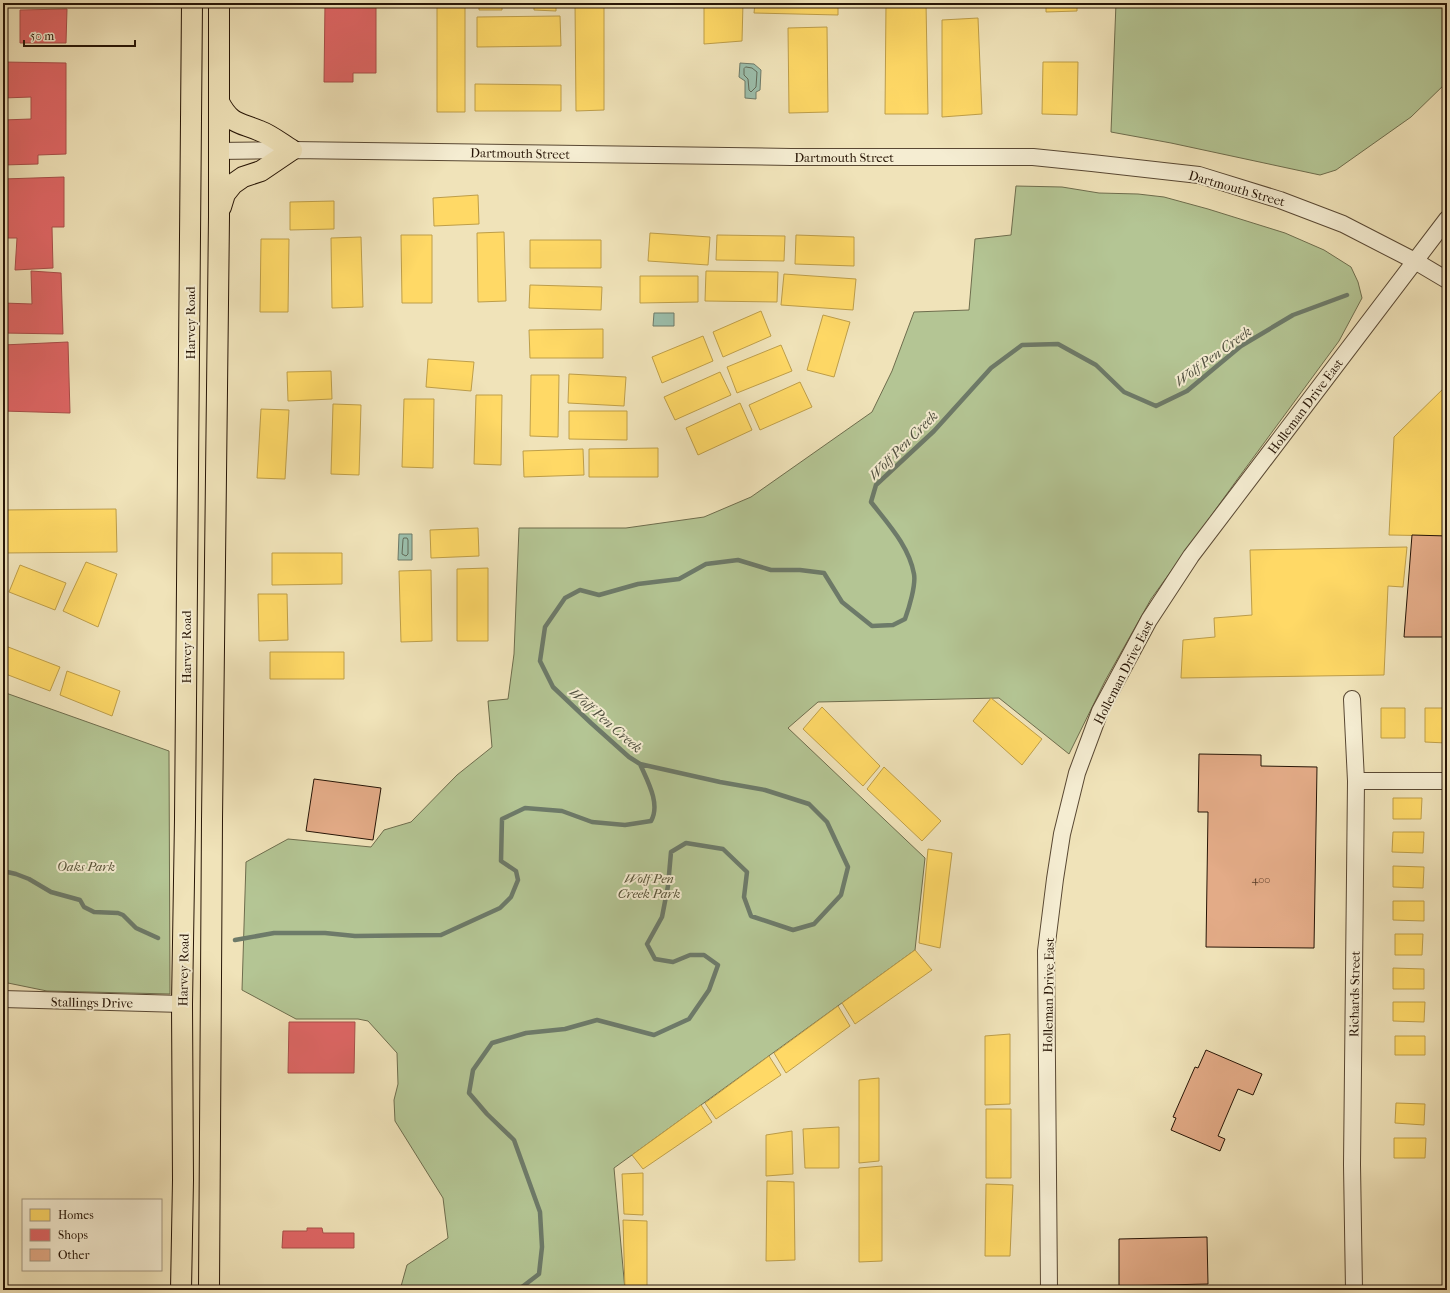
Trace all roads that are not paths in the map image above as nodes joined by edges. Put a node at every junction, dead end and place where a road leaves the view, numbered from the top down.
1 (192, 3) edge
2 (219, 3) edge
3 (192, 81) junction
4 (219, 102) junction
5 (292, 150) junction
6 (218, 151) junction
7 (189, 213) junction
8 (219, 217) junction
9 (1447, 219) edge
10 (1415, 261) junction
11 (1447, 280) edge
12 (189, 443) junction
13 (216, 540) junction
14 (1352, 699) dead end
15 (186, 726) junction
16 (1356, 780) junction
17 (1447, 781) edge
18 (212, 820) junction
19 (3, 999) edge
20 (182, 1004) junction
21 (182, 1205) junction
22 (209, 1286) edge
23 (181, 1290) edge
24 (1049, 1290) edge
25 (1354, 1290) edge

1 - 3 main road, Harvey Road
2 - 4 main road
3 - 6 main road
3 - 7 main road, Harvey Road
4 - 5 main road
4 - 6 main road
5 - 6 street, Dartmouth Street
5 - 8 main road
5 - 10 street, Dartmouth Street
6 - 7 main road
6 - 8 main road
7 - 12 main road, Harvey Road
8 - 13 main road
9 - 10 street, Holleman Drive East
10 - 11 street, Dartmouth Street
10 - 24 street, Holleman Drive East
12 - 13 main road
12 - 15 main road, Harvey Road
13 - 18 main road
14 - 16 street, Richards Street
15 - 18 main road
15 - 20 main road, Harvey Road
16 - 17 street
16 - 25 street, Richards Street
18 - 22 main road
19 - 20 street, Stallings Drive
20 - 21 main road, Harvey Road
21 - 22 main road
21 - 23 main road, Harvey Road

